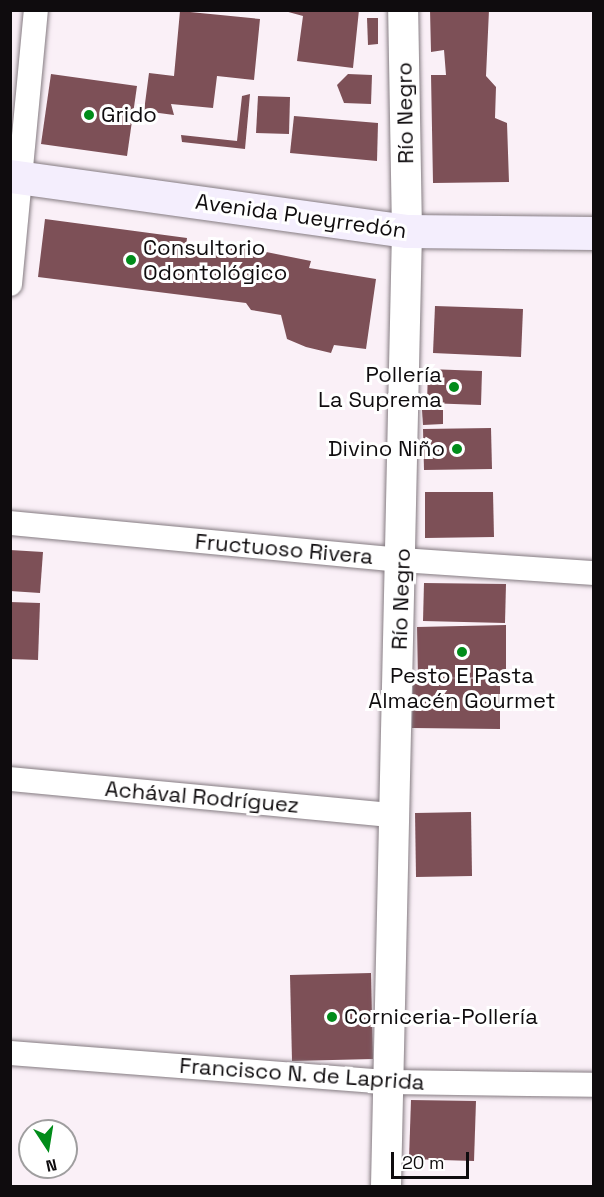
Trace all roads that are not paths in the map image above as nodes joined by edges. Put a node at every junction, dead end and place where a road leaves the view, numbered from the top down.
1 (36, 10) edge
2 (403, 10) edge
3 (16, 177) edge
4 (407, 231) junction
5 (594, 233) edge
6 (10, 284) edge
7 (10, 523) edge
8 (402, 560) junction
9 (594, 573) edge
10 (10, 779) edge
11 (394, 815) junction
12 (10, 1053) edge
13 (389, 1082) junction
14 (594, 1085) edge
15 (386, 1186) edge

1 - 3 street
2 - 4 street, Río Negro
3 - 4 main road, Avenida Pueyrredón
3 - 6 street
4 - 5 main road, Avenida Pueyrredón
4 - 8 street, Río Negro
7 - 8 street, Fructuoso Rivera
8 - 9 street, Fructuoso Rivera
8 - 11 street, Río Negro
10 - 11 street, Achával Rodríguez
11 - 13 street, Río Negro
12 - 13 street, Francisco N. de Laprida
13 - 14 street, Francisco N. de Laprida
13 - 15 street, Río Negro

